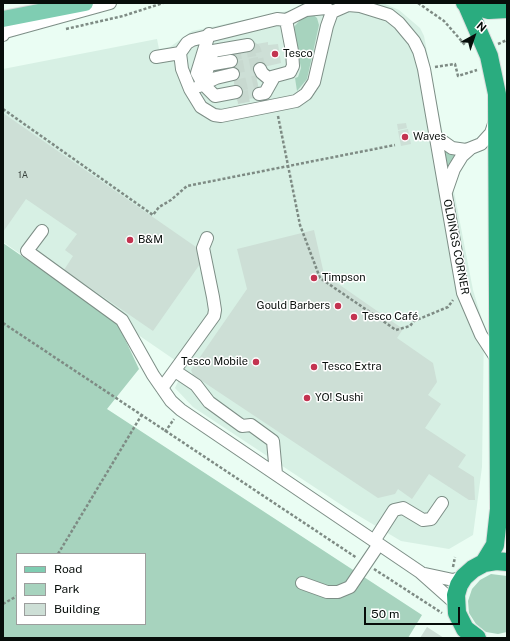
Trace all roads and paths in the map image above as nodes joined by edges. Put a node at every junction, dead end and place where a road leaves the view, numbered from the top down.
1 (85, 3) edge
2 (110, 3) edge
3 (418, 3) edge
4 (466, 3) edge
5 (507, 9) edge
6 (332, 12) junction
7 (3, 19) edge
8 (287, 24) junction
9 (209, 34) junction
10 (3, 35) edge
11 (248, 45) dead end
12 (468, 50) dead end
13 (180, 53) junction
14 (156, 57) dead end
15 (209, 66) junction
16 (476, 66) dead end
17 (424, 69) junction
18 (233, 77) junction
19 (263, 77) tunnel mouth
20 (203, 84) junction
21 (190, 89) junction
22 (276, 105) junction
23 (3, 109) edge
24 (497, 115) junction
25 (435, 136) junction
26 (395, 145) dead end
27 (471, 148) junction
28 (289, 165) junction
29 (446, 193) junction
30 (42, 231) dead end
31 (207, 238) dead end
32 (463, 293) junction
33 (3, 323) edge
34 (499, 364) junction
35 (175, 371) junction
36 (162, 388) junction
37 (177, 415) dead end
38 (141, 416) junction
39 (165, 432) junction
40 (276, 474) junction
41 (442, 503) dead end
42 (502, 531) edge
43 (376, 542) junction
44 (59, 553) edge
45 (507, 562) edge
46 (484, 563) junction
47 (366, 564) junction
48 (420, 572) junction
49 (464, 577) junction
50 (302, 583) dead end
51 (16, 597) edge
52 (3, 604) edge
53 (451, 610) junction
54 (469, 635) edge

1 - 7 main road
2 - 10 street
3 - 12 path
4 - 5 highway
4 - 24 highway
6 - 8 street, OLDINGS CORNER
6 - 17 street, OLDINGS CORNER
6 - 22 street
8 - 9 street, OLDINGS CORNER
8 - 19 street
9 - 13 street, OLDINGS CORNER
9 - 20 street
11 - 15 street
13 - 14 street
13 - 21 street
15 - 18 street
15 - 20 street
16 - 17 path
17 - 25 street, OLDINGS CORNER
18 - 20 street
18 - 20 street
18 - 20 street
20 - 21 street
21 - 22 street
22 - 28 path
23 - 28 path
24 - 27 street, OLDINGS CORNER
24 - 34 highway
25 - 27 street
25 - 29 street, OLDINGS CORNER
26 - 28 path
27 - 29 street, OLDINGS CORNER
28 - 32 path
29 - 32 street, OLDINGS CORNER
30 - 36 street
31 - 35 street
32 - 34 street, OLDINGS CORNER
33 - 38 path
34 - 42 highway
35 - 36 street
35 - 40 street
36 - 40 street
37 - 39 path
38 - 39 path
38 - 44 path
39 - 47 path
40 - 43 street
41 - 43 street
42 - 46 highway
43 - 47 street
43 - 48 street
45 - 46 highway
46 - 49 highway
47 - 50 street
47 - 53 path
48 - 49 street
48 - 53 street
49 - 53 highway
51 - 52 path
53 - 54 highway

